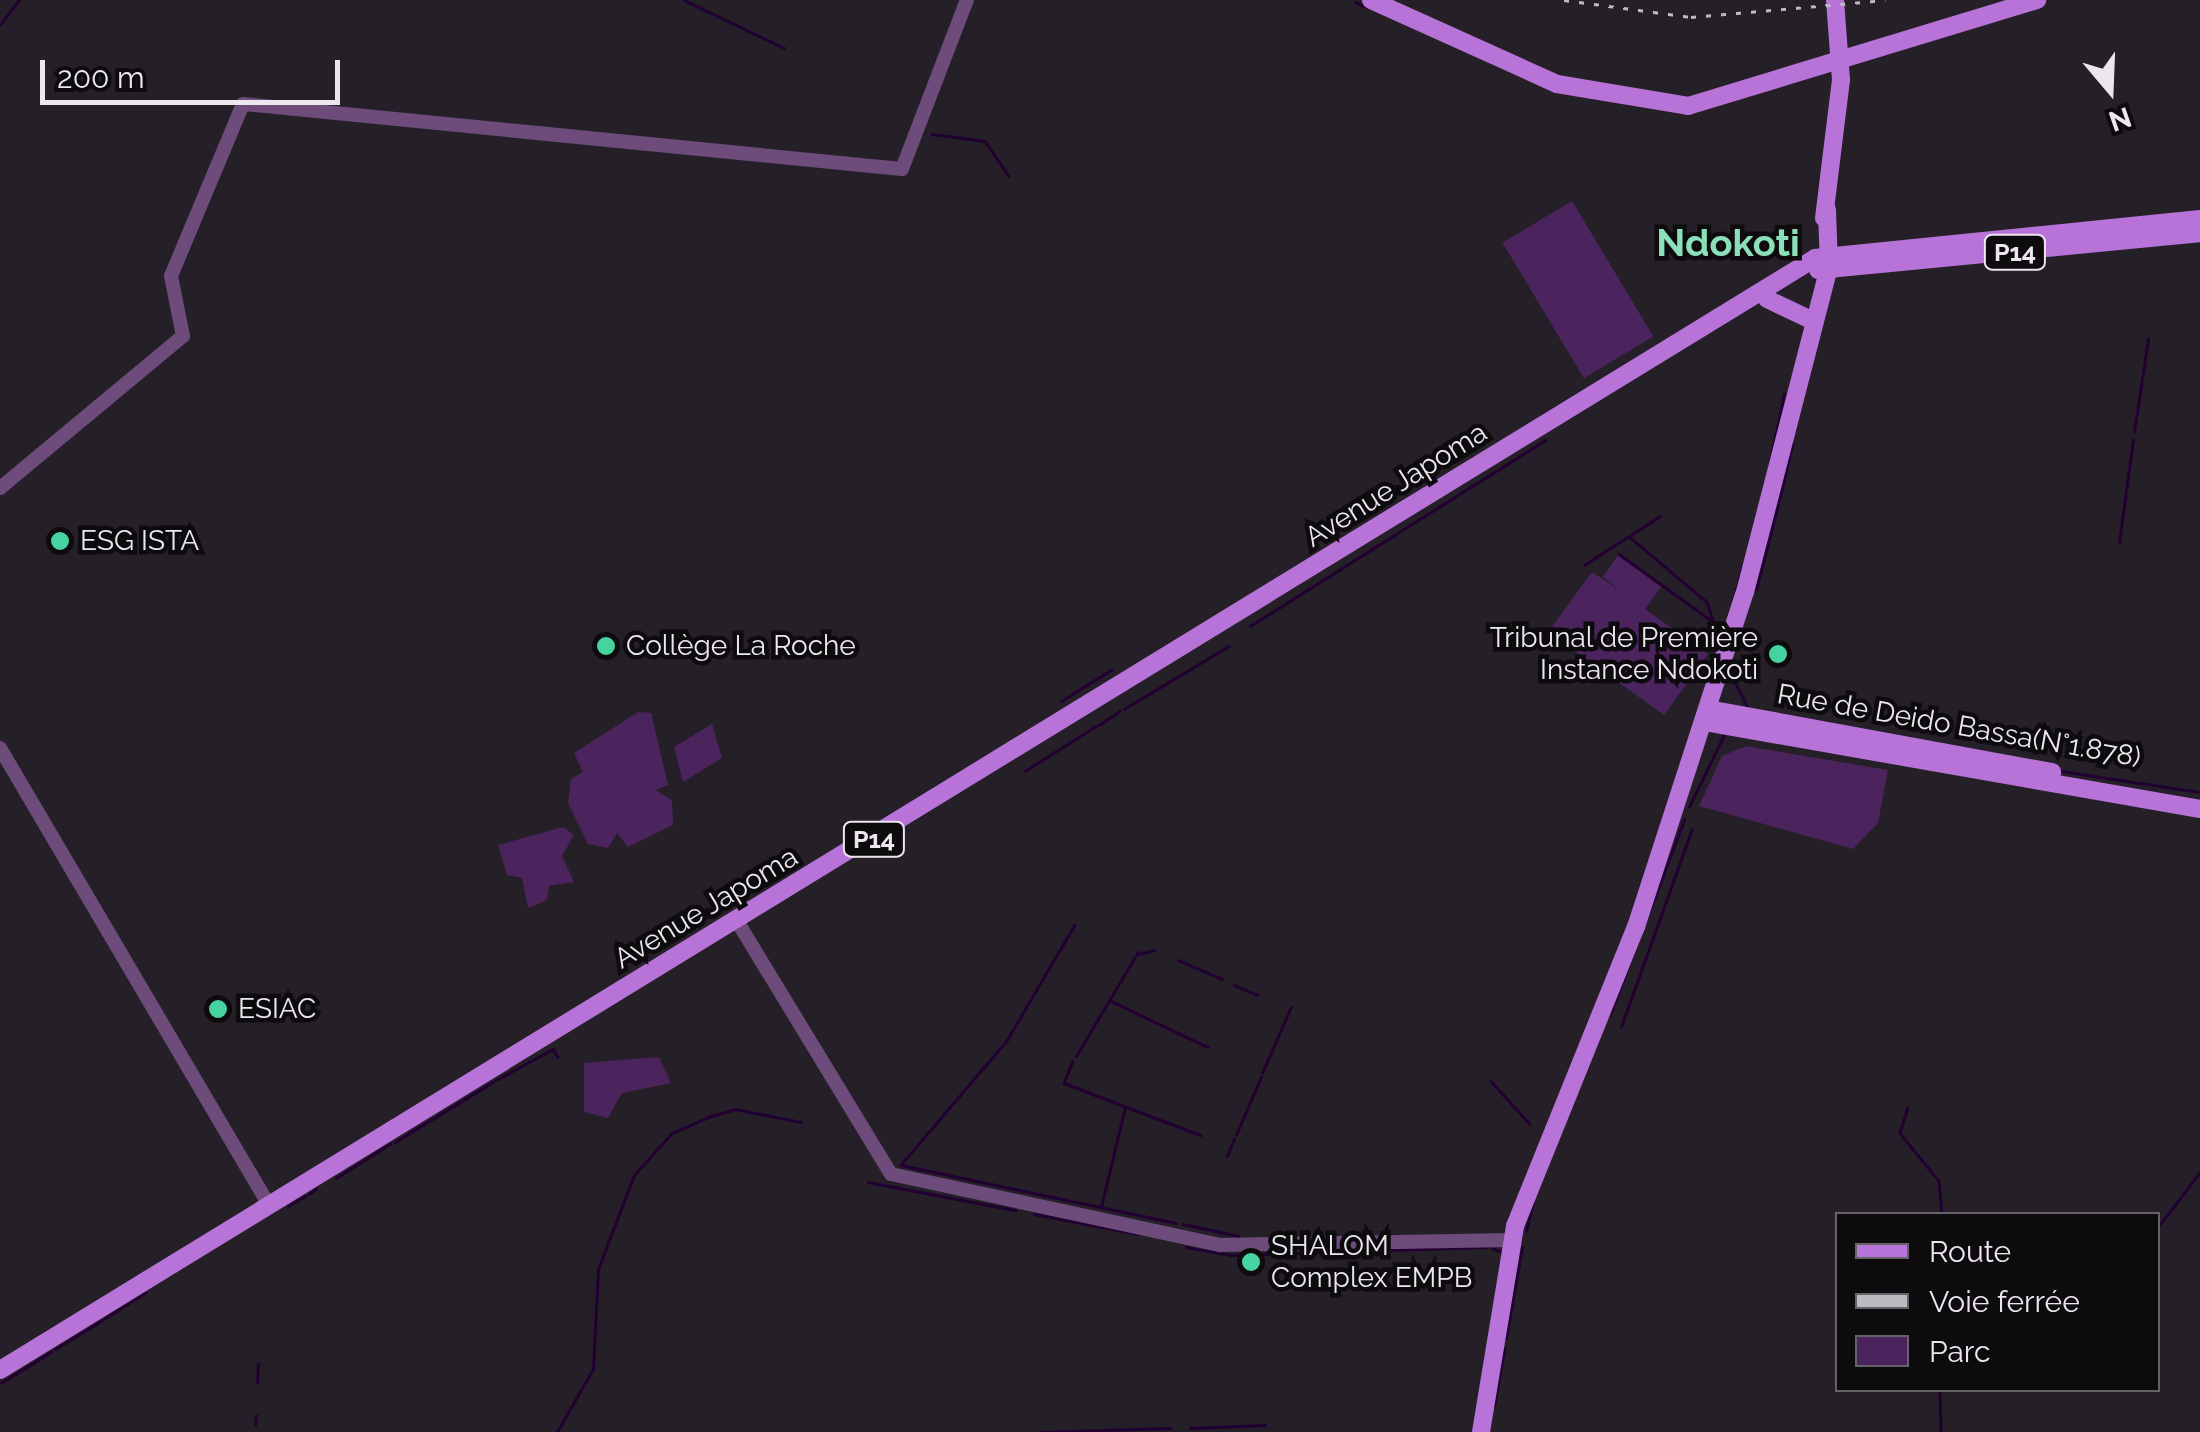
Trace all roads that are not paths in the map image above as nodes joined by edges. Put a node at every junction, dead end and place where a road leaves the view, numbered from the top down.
1 (967, 0) edge
2 (1370, 0) edge
3 (1835, 0) edge
4 (2037, 0) edge
5 (1842, 55) junction
6 (1827, 212) junction
7 (2200, 219) edge
8 (2200, 233) edge
9 (1855, 250) junction
10 (1822, 263) junction
11 (1767, 299) junction
12 (1746, 304) junction
13 (1808, 320) junction
14 (0, 488) edge
15 (1706, 715) junction
16 (0, 748) edge
17 (2200, 798) edge
18 (2200, 809) edge
19 (736, 921) junction
20 (269, 1204) junction
21 (1511, 1240) junction
22 (0, 1370) edge
23 (1481, 1432) edge

1 - 14 street
2 - 5 main road
3 - 5 main road
4 - 5 main road
5 - 6 main road
6 - 9 main road
6 - 10 main road
7 - 9 main road, Avenue Japoma / P14
8 - 10 main road, Avenue Japoma / P14
9 - 10 main road, Avenue Japoma / P14
10 - 11 main road, Avenue Japoma / P14
10 - 12 main road, Avenue Japoma / P14
10 - 13 main road
11 - 12 main road, Avenue Japoma / P14
11 - 13 main road
12 - 19 main road, Avenue Japoma / P14
13 - 15 main road
15 - 17 main road, Rue de Deido Bassa(N°1.878)
15 - 18 main road
15 - 21 main road
16 - 20 street
19 - 20 main road, Avenue Japoma / P14
19 - 21 street
20 - 22 main road, Avenue Japoma / P14
21 - 23 main road

